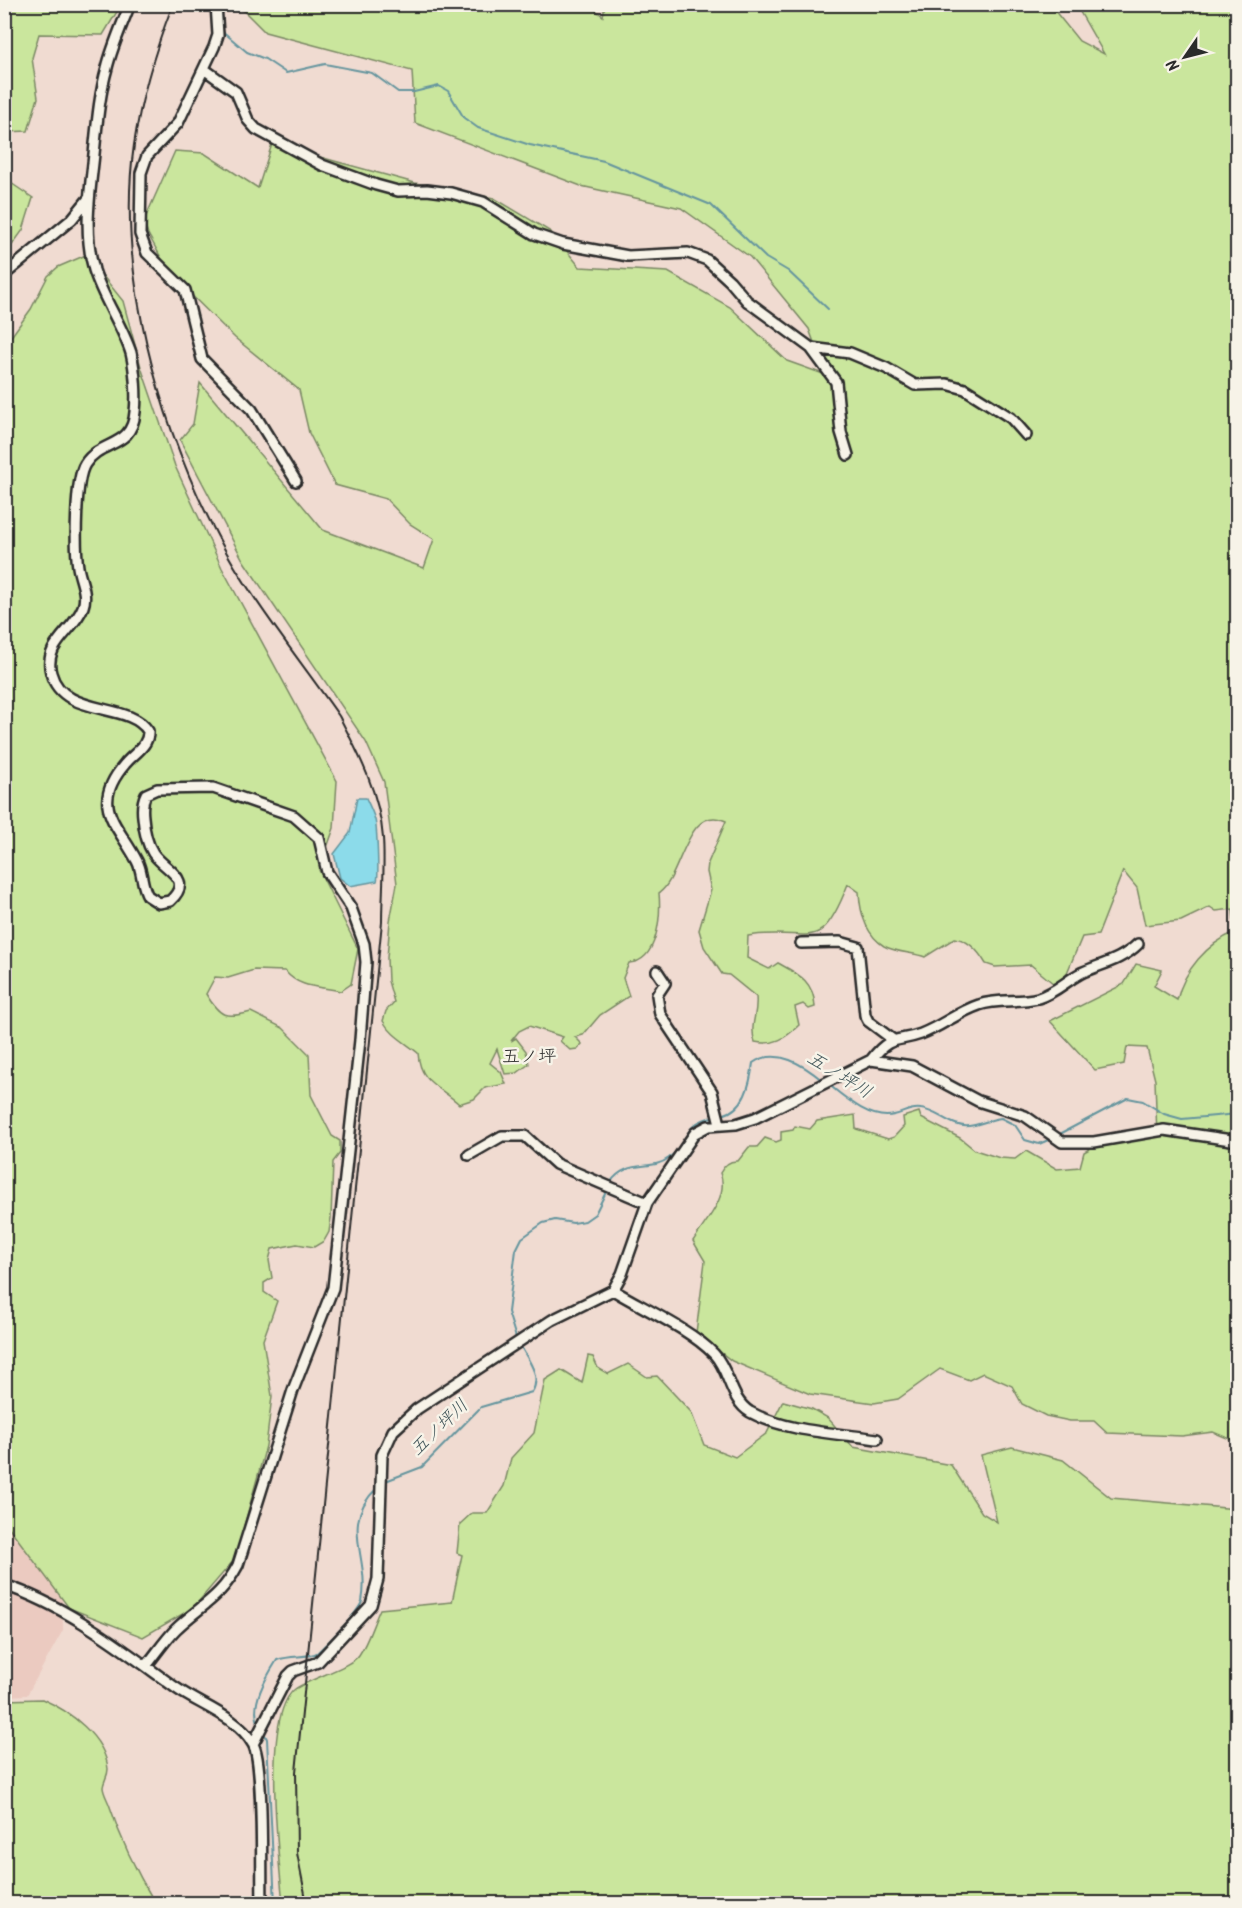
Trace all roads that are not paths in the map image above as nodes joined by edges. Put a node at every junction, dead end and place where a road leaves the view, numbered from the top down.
1 (130, 4) edge
2 (216, 4) edge
3 (204, 69) junction
4 (89, 198) junction
5 (4, 275) edge
6 (811, 348) junction
7 (1026, 435) dead end
8 (848, 455) dead end
9 (296, 482) dead end
10 (801, 944) dead end
11 (1138, 944) dead end
12 (657, 971) dead end
13 (892, 1039) junction
14 (871, 1060) junction
15 (720, 1124) junction
16 (1238, 1141) edge
17 (469, 1155) dead end
18 (647, 1203) junction
19 (613, 1290) junction
20 (876, 1439) dead end
21 (4, 1585) edge
22 (146, 1666) junction
23 (255, 1741) junction
24 (262, 1904) edge

1 - 4 street
2 - 3 street
3 - 6 street
3 - 9 street
4 - 5 street
4 - 22 street
6 - 7 street
6 - 8 street
10 - 13 street
11 - 13 street
12 - 15 street
13 - 14 street
14 - 15 street
14 - 16 street
15 - 18 street
17 - 18 street
18 - 19 street
19 - 20 street
19 - 23 street
21 - 22 street
22 - 23 street
23 - 24 street

